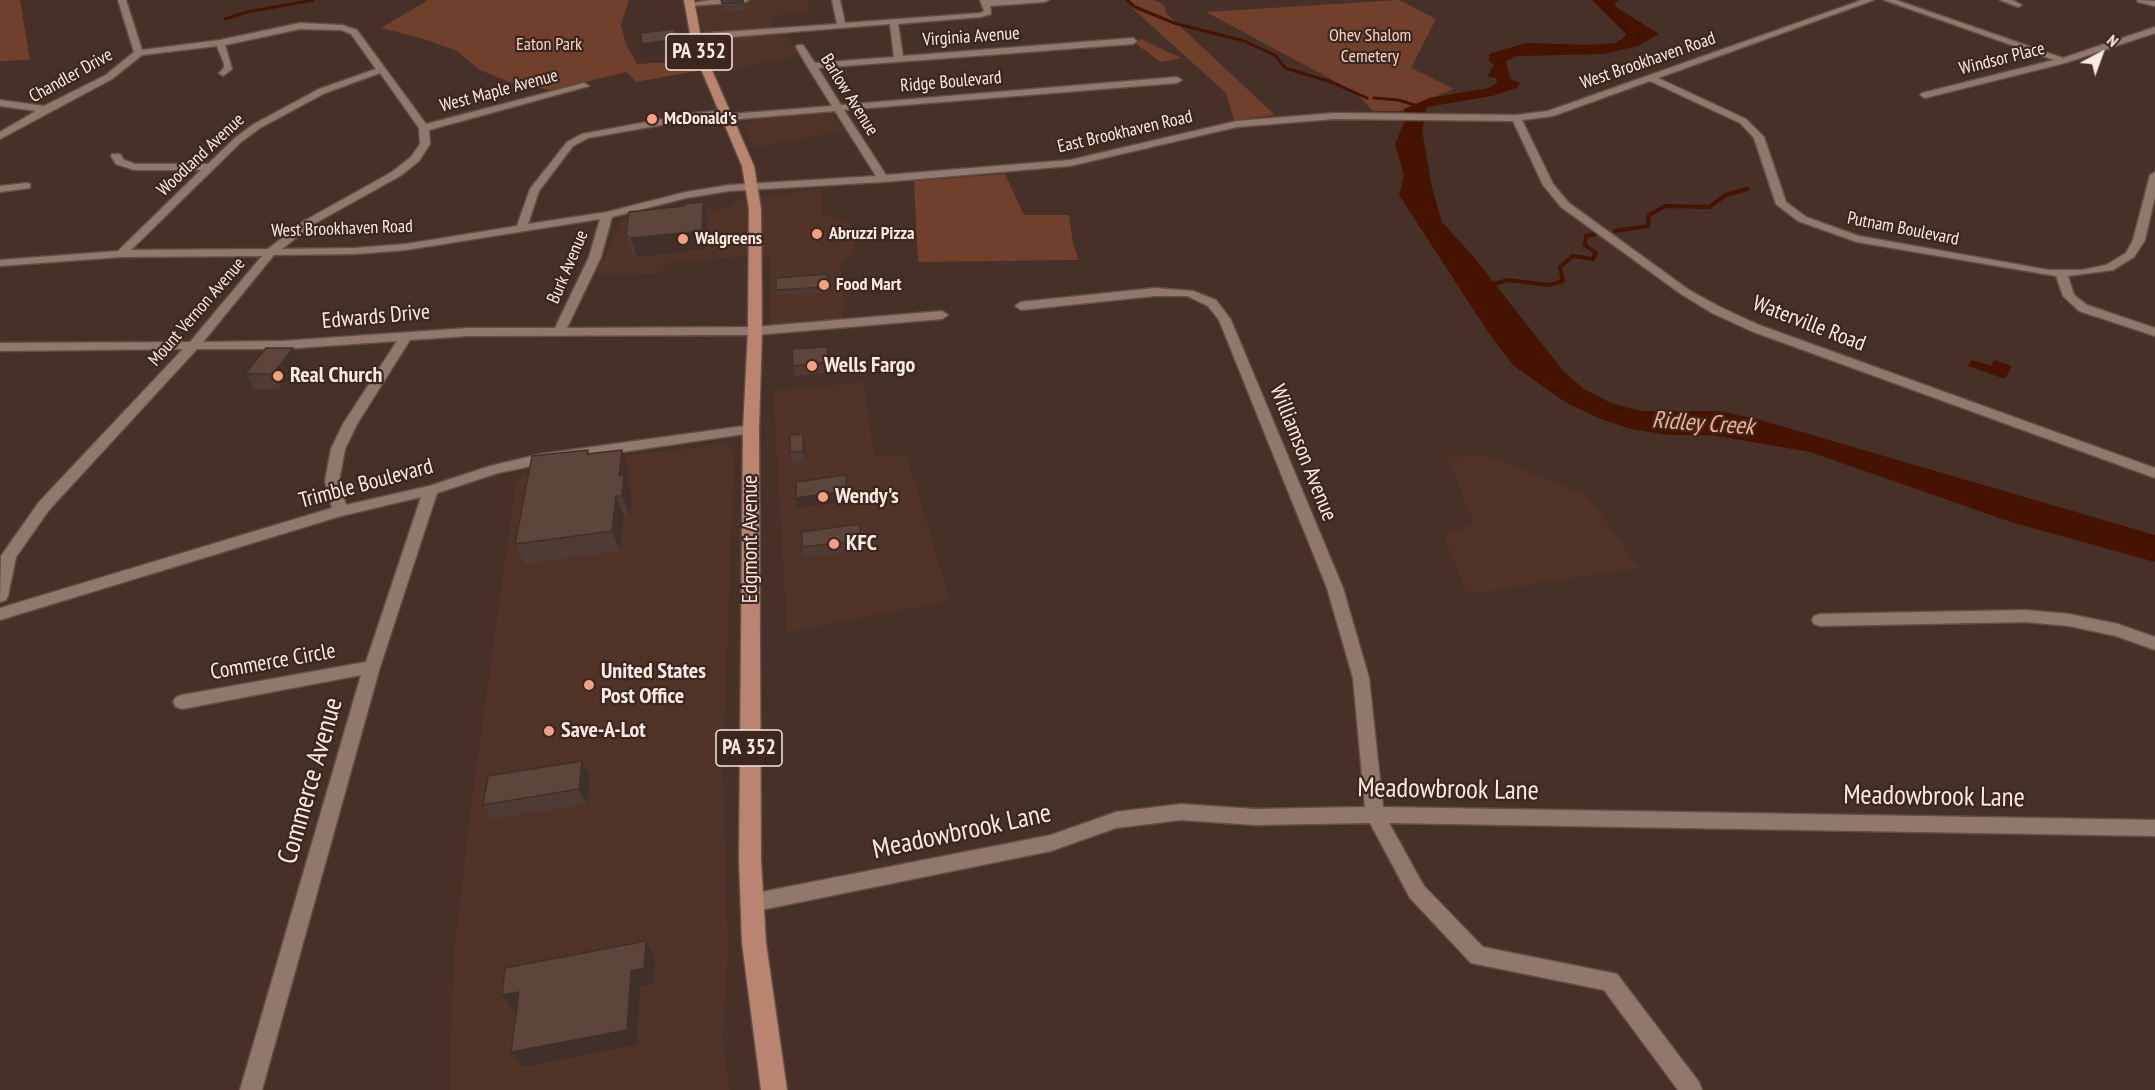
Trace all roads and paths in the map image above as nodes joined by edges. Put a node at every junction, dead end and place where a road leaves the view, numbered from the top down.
1 (122, 0) edge
2 (745, 0) edge
3 (836, 0) edge
4 (1045, 0) edge
5 (1870, 0) edge
6 (1888, 0) edge
7 (2004, 0) edge
8 (2140, 0) edge
9 (689, 2) edge
10 (985, 2) edge
11 (2155, 4) edge
12 (2018, 5) dead end
13 (894, 22) junction
14 (841, 25) junction
15 (2155, 30) edge
16 (693, 37) junction
17 (1133, 41) dead end
18 (220, 43) junction
19 (800, 47) dead end
20 (139, 53) junction
21 (899, 59) junction
22 (2062, 60) junction
23 (811, 66) junction
24 (381, 70) junction
25 (223, 73) dead end
26 (1652, 79) junction
27 (1178, 80) dead end
28 (584, 86) dead end
29 (1925, 95) dead end
30 (0, 103) edge
31 (836, 108) junction
32 (45, 109) junction
33 (727, 115) junction
34 (1432, 117) joint
35 (1516, 118) junction
36 (423, 128) junction
37 (0, 136) edge
38 (116, 156) dead end
39 (870, 160) junction
40 (210, 167) junction
41 (2155, 175) edge
42 (883, 179) junction
43 (842, 182) junction
44 (26, 186) dead end
45 (753, 187) junction
46 (0, 189) edge
47 (2151, 208) edge
48 (607, 215) junction
49 (521, 229) junction
50 (273, 250) junction
51 (121, 254) junction
52 (0, 262) edge
53 (2061, 273) junction
54 (1021, 306) dead end
55 (942, 315) dead end
56 (755, 331) junction
57 (559, 332) junction
58 (2155, 332) edge
59 (407, 336) junction
60 (195, 344) junction
61 (0, 347) edge
62 (751, 429) junction
63 (2155, 473) edge
64 (431, 490) junction
65 (340, 511) junction
66 (0, 596) edge
67 (0, 614) edge
68 (1820, 620) dead end
69 (2155, 644) edge
70 (372, 667) junction
71 (182, 702) dead end
72 (1375, 815) junction
73 (2155, 828) edge
74 (751, 903) junction
75 (251, 1090) edge
76 (774, 1090) edge
77 (1691, 1090) edge

1 - 20 street, Chandler Drive
2 - 9 street
3 - 14 street
4 - 10 street
5 - 26 street, West Brookhaven Road
6 - 22 street
7 - 12 street
8 - 11 street
9 - 16 main road, Edgmont Avenue / PA 352
10 - 13 street
13 - 14 street
13 - 21 street
14 - 16 street
15 - 22 street, Windsor Place
16 - 33 main road, Edgmont Avenue / PA 352
17 - 21 street, Virginia Avenue
18 - 20 street
18 - 24 street
18 - 25 street
19 - 23 street, Barlow Avenue
20 - 32 street, Chandler Drive
21 - 23 street, Virginia Avenue
22 - 29 street, Windsor Place
23 - 31 street, Barlow Avenue
24 - 36 street
24 - 40 street, Woodland Avenue
26 - 35 street, West Brookhaven Road
26 - 53 street, Putnam Boulevard
27 - 31 street, Ridge Boulevard
28 - 36 street, West Maple Avenue
30 - 32 street
31 - 33 street, Ridge Boulevard
31 - 39 street, Barlow Avenue
32 - 37 street, Chandler Drive
33 - 45 main road, Edgmont Avenue / PA 352
33 - 49 street, Ridge Boulevard
34 - 35 street, West Brookhaven Road
34 - 42 street, East Brookhaven Road
35 - 63 street, Waterville Road
36 - 50 street, Mount Vernon Avenue
38 - 40 street
39 - 42 street, Barlow Avenue
39 - 43 street, Barlow Avenue
40 - 51 street, Woodland Avenue
41 - 47 street, Putnam Boulevard
42 - 43 street, East Brookhaven Road
43 - 45 street, East Brookhaven Road
44 - 46 street
45 - 48 street, West Brookhaven Road
45 - 56 main road, Edgmont Avenue / PA 352
47 - 53 street, Putnam Boulevard
48 - 49 street, West Brookhaven Road
48 - 57 street, Burk Avenue
49 - 50 street, West Brookhaven Road
50 - 51 street, West Brookhaven Road
50 - 60 street, Mount Vernon Avenue
51 - 52 street, West Brookhaven Road
53 - 58 street
54 - 72 street, Williamson Avenue
55 - 56 street, Edwards Drive
56 - 57 street, Edwards Drive
56 - 62 main road, Edgmont Avenue / PA 352
57 - 59 street, Edwards Drive
59 - 60 street, Edwards Drive
59 - 65 street
60 - 61 street, Edwards Drive
60 - 66 street, Mount Vernon Avenue
62 - 64 street, Trimble Boulevard
62 - 74 main road, Edgmont Avenue / PA 352
64 - 65 street, Trimble Boulevard
64 - 70 street, Commerce Avenue
65 - 67 street, Trimble Boulevard
68 - 69 street
70 - 71 street, Commerce Circle
70 - 75 street, Commerce Avenue
72 - 73 street, Meadowbrook Lane
72 - 74 street, Meadowbrook Lane
72 - 77 street
74 - 76 main road, Edgmont Avenue / PA 352

